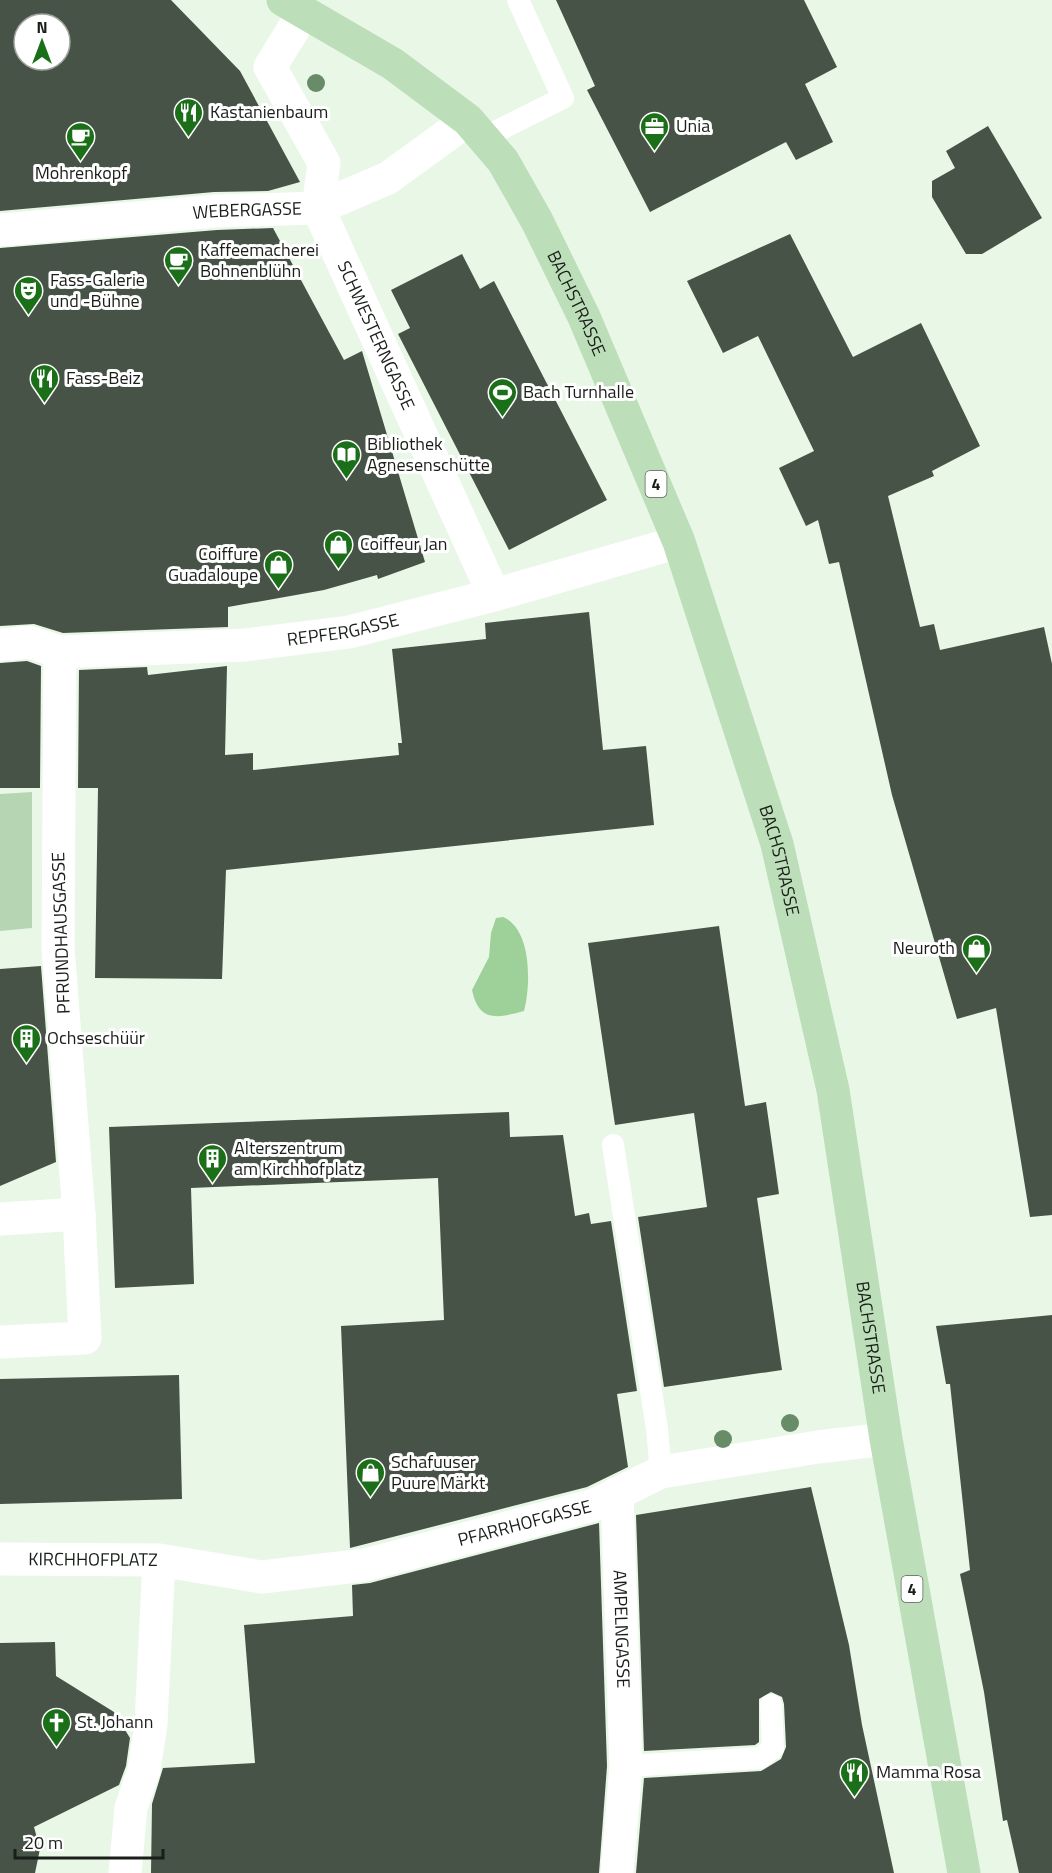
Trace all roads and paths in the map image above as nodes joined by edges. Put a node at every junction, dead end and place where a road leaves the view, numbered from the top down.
1 (518, 0) edge
2 (293, 6) edge
3 (476, 129) junction
4 (318, 208) junction
5 (0, 230) edge
6 (680, 542) junction
7 (494, 595) junction
8 (0, 645) edge
9 (60, 651) junction
10 (614, 1145) dead end
11 (79, 1214) junction
12 (0, 1219) edge
13 (0, 1342) edge
14 (886, 1439) junction
15 (661, 1472) junction
16 (617, 1493) junction
17 (0, 1559) edge
18 (159, 1560) junction
19 (771, 1705) dead end
20 (626, 1766) junction
21 (125, 1873) edge
22 (617, 1873) edge
23 (963, 1873) edge

1 - 3 lane
2 - 3 main road, BACHSTRASSE / 4
2 - 4 street
3 - 4 street, WEBERGASSE
3 - 6 main road, BACHSTRASSE / 4
4 - 5 street, WEBERGASSE
4 - 7 street, SCHWESTERNGASSE
6 - 7 street, REPFERGASSE
6 - 14 main road, BACHSTRASSE / 4
7 - 9 street, REPFERGASSE
8 - 9 street, REPFERGASSE
9 - 11 street, PFRUNDHAUSGASSE
10 - 15 lane
11 - 12 street
11 - 13 street
14 - 15 street, PFARRHOFGASSE
14 - 23 main road, BACHSTRASSE / 4
15 - 16 street, PFARRHOFGASSE
16 - 18 street, PFARRHOFGASSE
16 - 20 street, AMPELNGASSE
17 - 18 street, KIRCHHOFPLATZ
18 - 21 street, KIRCHHOFPLATZ
19 - 20 lane
20 - 22 street, AMPELNGASSE

